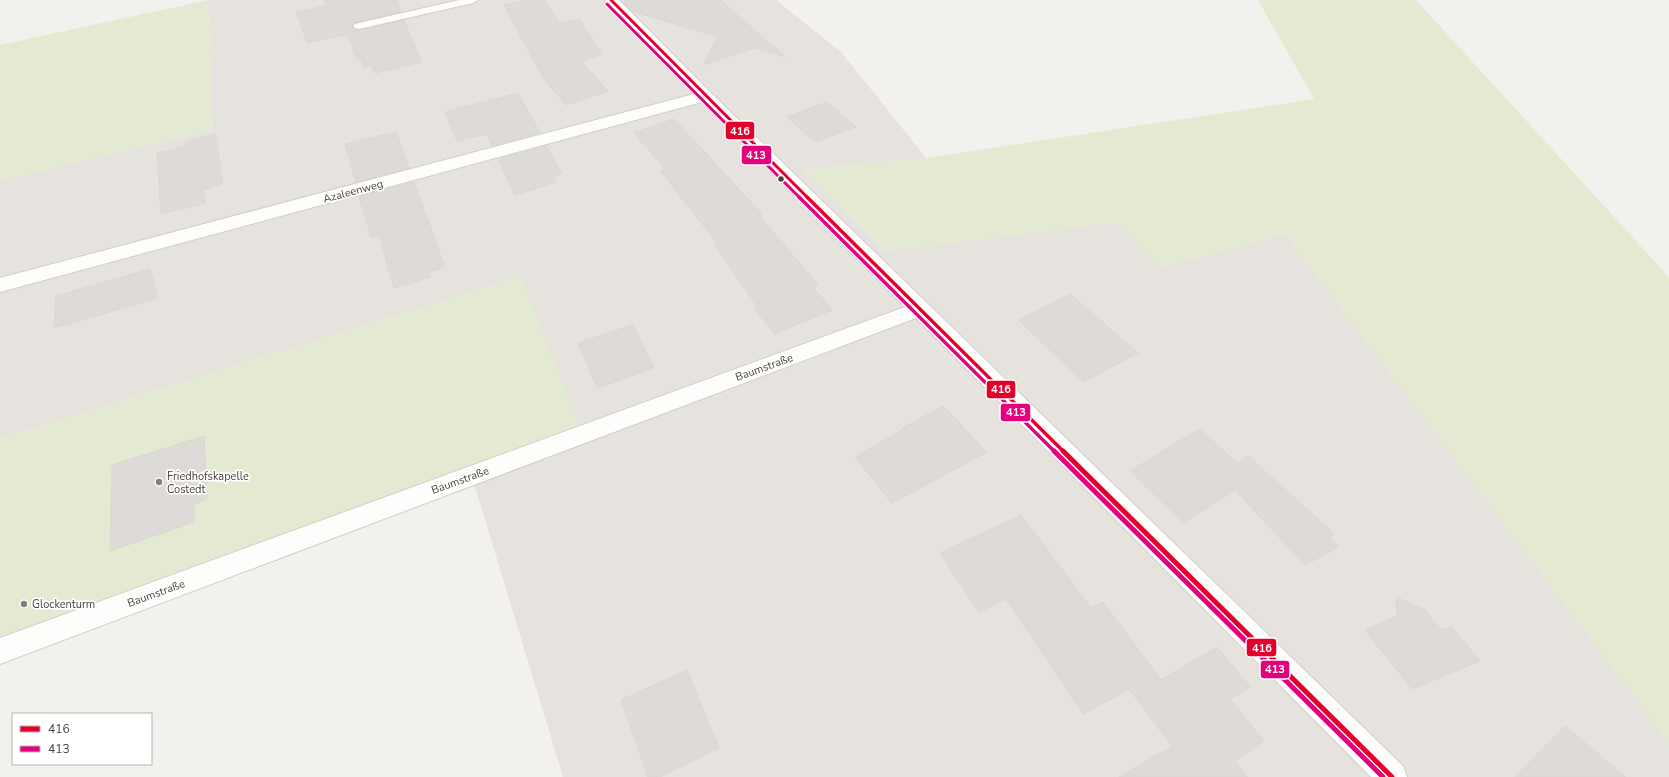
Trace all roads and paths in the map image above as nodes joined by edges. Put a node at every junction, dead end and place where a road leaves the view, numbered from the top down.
1 (473, 0) edge
2 (611, 0) edge
3 (359, 26) dead end
4 (705, 96) junction
5 (0, 285) edge
6 (920, 309) junction
7 (0, 651) edge
8 (1392, 777) edge

1 - 3 lane
2 - 4 street
4 - 5 street, Azaleenweg
4 - 6 street
6 - 7 street, Baumstraße
6 - 8 street

